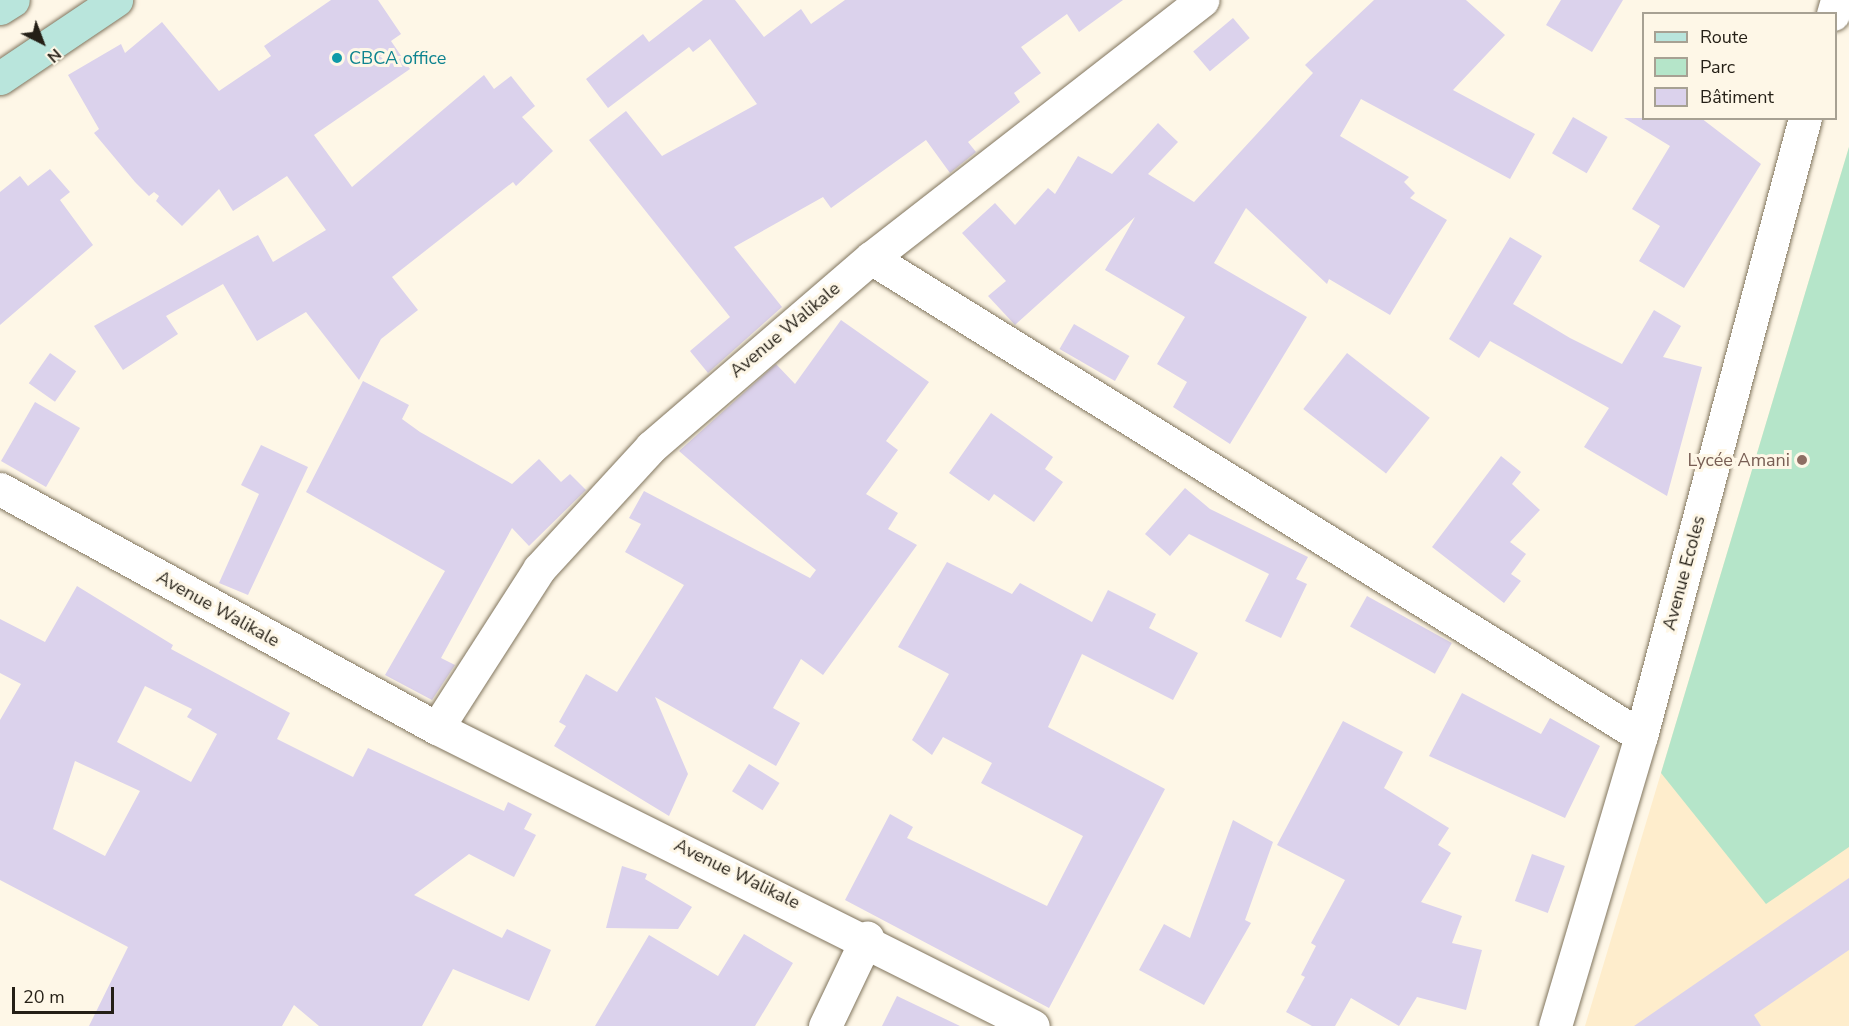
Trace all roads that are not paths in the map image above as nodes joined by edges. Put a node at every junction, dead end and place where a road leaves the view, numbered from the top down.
1 (13, 0) edge
2 (116, 0) edge
3 (1202, 0) edge
4 (0, 8) edge
5 (0, 78) edge
6 (1804, 120) edge
7 (872, 258) junction
8 (0, 489) edge
9 (437, 728) junction
10 (1641, 736) junction
11 (867, 938) junction
12 (825, 1026) edge
13 (1033, 1026) edge
14 (1555, 1026) edge

1 - 4 street
2 - 5 street
3 - 7 street, Avenue Walikale
6 - 10 street, Avenue Ecoles
7 - 9 street, Avenue Walikale
7 - 10 street
8 - 9 street, Avenue Walikale
9 - 11 street, Avenue Walikale
10 - 14 street, Avenue Ecoles
11 - 12 street
11 - 13 street, Avenue Walikale

